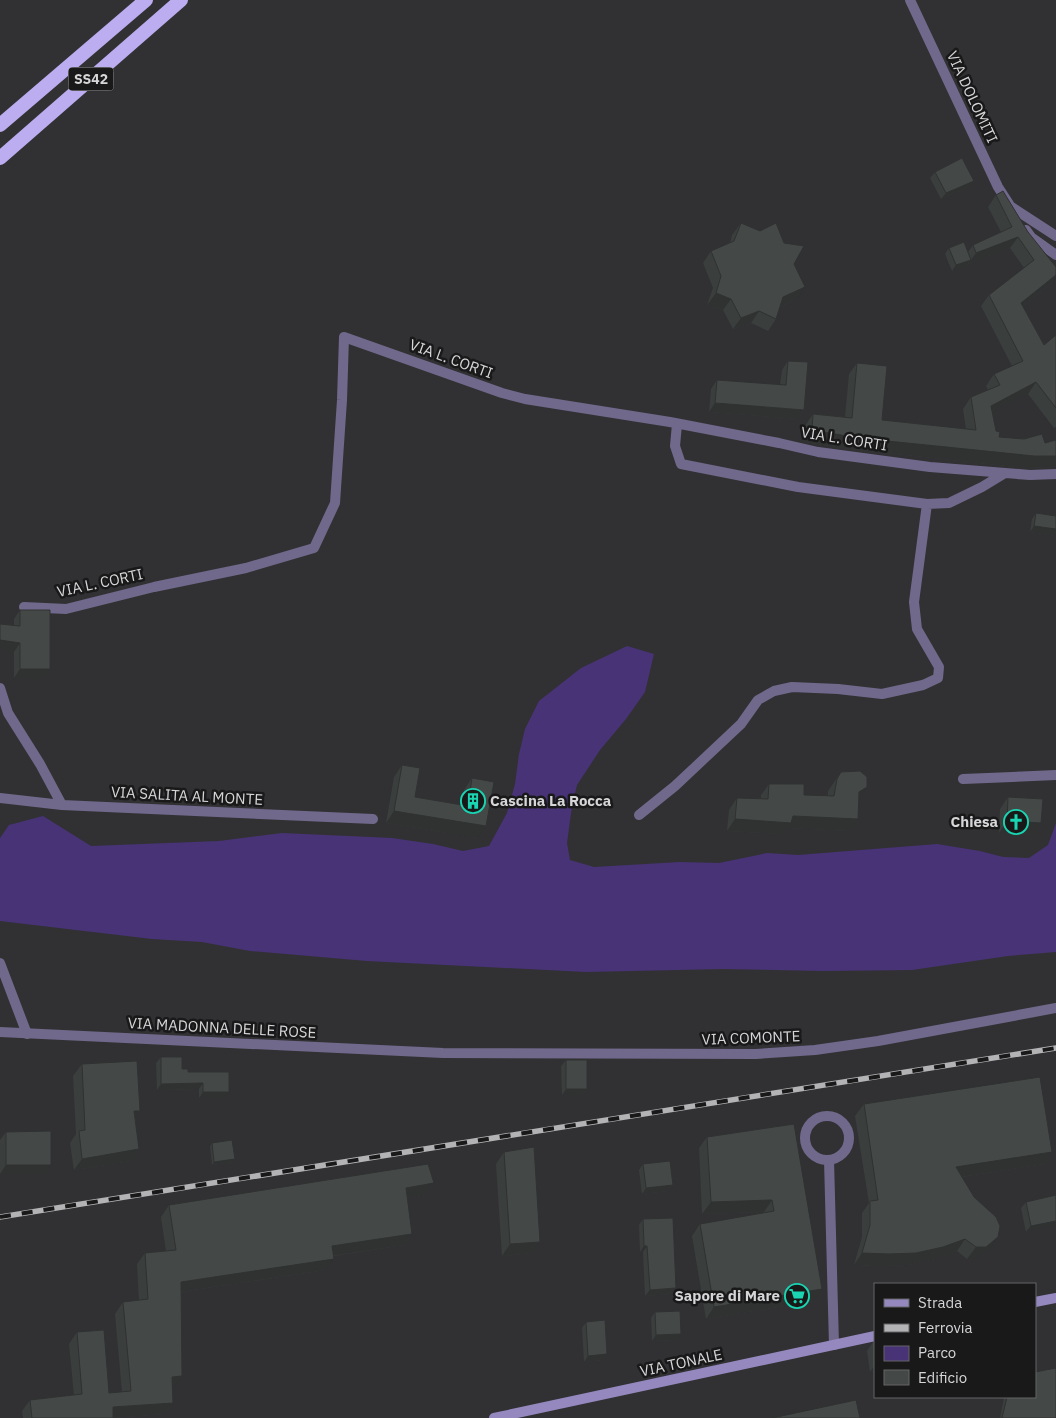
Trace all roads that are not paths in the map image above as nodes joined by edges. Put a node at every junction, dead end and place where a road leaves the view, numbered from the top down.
1 (146, 0) edge
2 (181, 0) edge
3 (910, 0) edge
4 (0, 125) edge
5 (0, 158) edge
6 (1010, 206) junction
7 (1056, 236) edge
8 (1056, 255) edge
9 (677, 424) junction
10 (1005, 473) junction
11 (1056, 474) edge
12 (927, 504) junction
13 (24, 607) dead end
14 (0, 688) edge
15 (1056, 775) edge
16 (963, 779) dead end
17 (0, 798) edge
18 (62, 805) junction
19 (639, 815) dead end
20 (374, 819) dead end
21 (0, 963) edge
22 (1056, 1008) edge
23 (0, 1032) edge
24 (27, 1034) junction
25 (443, 1053) joint
26 (829, 1160) junction
27 (1056, 1298) edge
28 (1036, 1302) edge
29 (874, 1336) edge
30 (834, 1345) junction
31 (494, 1418) edge

1 - 4 highway, SS42
2 - 5 highway, SS42
3 - 6 street, VIA DOLOMITI
6 - 7 street
6 - 8 street, VIA DOLOMITI
9 - 10 street, VIA L. CORTI
9 - 12 street
9 - 13 street, VIA L. CORTI
10 - 11 street, VIA L. CORTI
10 - 12 street
12 - 19 street
14 - 18 street
15 - 16 street
17 - 18 street, VIA SALITA AL MONTE
18 - 20 street, VIA SALITA AL MONTE
21 - 24 street
22 - 25 street, VIA COMONTE
23 - 24 street, VIA MADONNA DELLE ROSE
24 - 25 street, VIA MADONNA DELLE ROSE
26 - 26 street
26 - 30 street
27 - 28 main road
29 - 30 main road, VIA TONALE
30 - 31 main road, VIA TONALE

